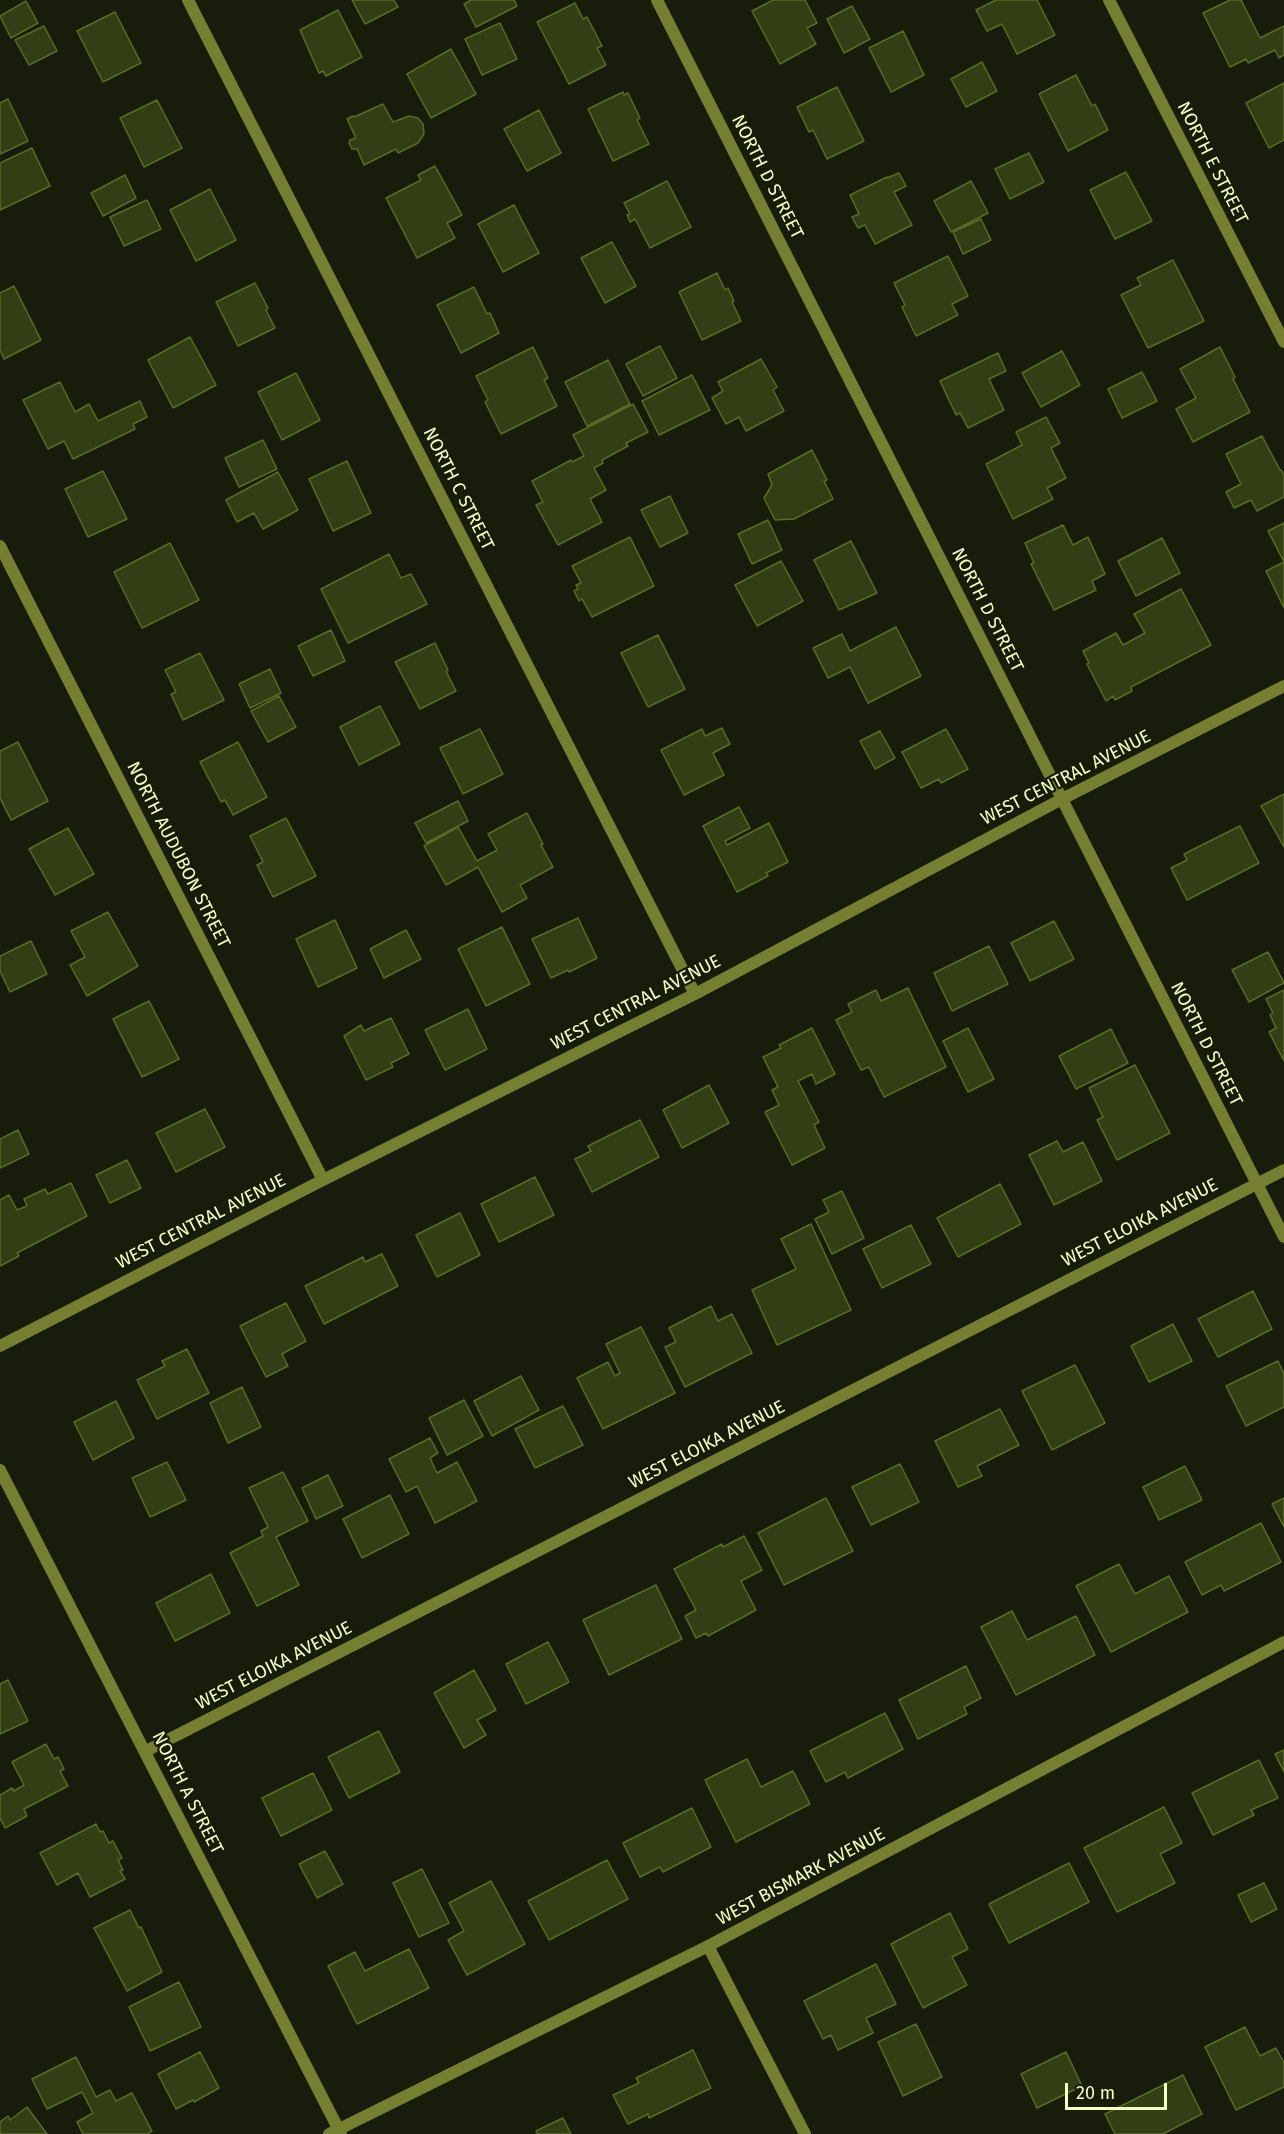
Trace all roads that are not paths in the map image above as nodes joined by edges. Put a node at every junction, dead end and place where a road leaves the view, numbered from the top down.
1 (188, 0) edge
2 (657, 0) edge
3 (1109, 0) edge
4 (1284, 342) edge
5 (0, 546) edge
6 (1284, 686) edge
7 (1062, 799) junction
8 (695, 994) junction
9 (1284, 1170) edge
10 (323, 1180) junction
11 (1256, 1184) junction
12 (1284, 1237) edge
13 (0, 1346) edge
14 (0, 1470) edge
15 (1284, 1642) edge
16 (146, 1752) junction
17 (708, 1946) junction
18 (336, 2132) edge
19 (805, 2134) edge

1 - 8 street, NORTH C STREET
2 - 7 street, NORTH D STREET
3 - 4 street, NORTH E STREET
5 - 10 street, NORTH AUDUBON STREET
6 - 7 street, WEST CENTRAL AVENUE
7 - 8 street, WEST CENTRAL AVENUE
7 - 11 street, NORTH D STREET
8 - 10 street, WEST CENTRAL AVENUE
9 - 11 street, WEST ELOIKA AVENUE
10 - 13 street, WEST CENTRAL AVENUE
11 - 12 street, NORTH D STREET
11 - 16 street, WEST ELOIKA AVENUE
14 - 16 street, NORTH A STREET
15 - 17 street, WEST BISMARK AVENUE
16 - 18 street, NORTH A STREET
17 - 18 street, WEST BISMARK AVENUE
17 - 19 street

